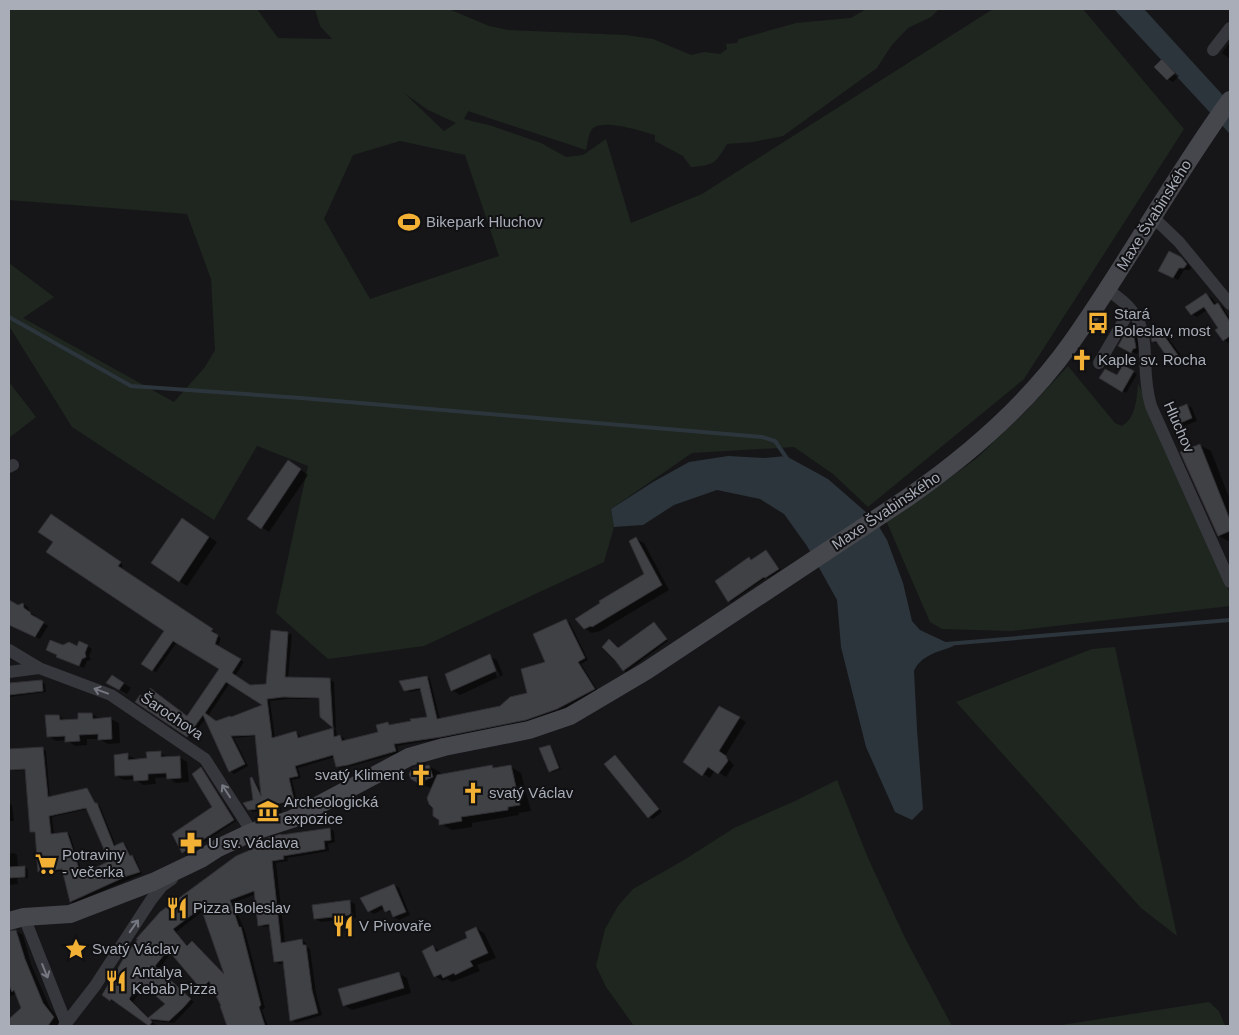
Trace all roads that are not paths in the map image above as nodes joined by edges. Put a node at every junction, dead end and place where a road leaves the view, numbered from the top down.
1 (1230, 28) edge
2 (1213, 50) dead end
3 (1230, 100) edge
4 (1152, 216) junction
5 (1107, 290) junction
6 (1230, 304) edge
7 (1130, 310) junction
8 (1099, 363) dead end
9 (1230, 582) edge
10 (9, 650) edge
11 (39, 668) junction
12 (9, 672) edge
13 (252, 832) junction
14 (201, 859) junction
15 (14, 918) edge
16 (65, 1025) edge

1 - 2 street
3 - 4 main road, Maxe Švabinského
4 - 5 main road, Maxe Švabinského
4 - 6 street
5 - 7 street, Hluchov
5 - 13 main road, Maxe Švabinského
7 - 8 street
7 - 9 street, Hluchov
10 - 11 street, Šarochova
11 - 12 street, Šarochova
13 -> 11 street, Šarochova
13 - 14 main road
14 - 15 main road
16 -> 14 street
15 -> 16 street

